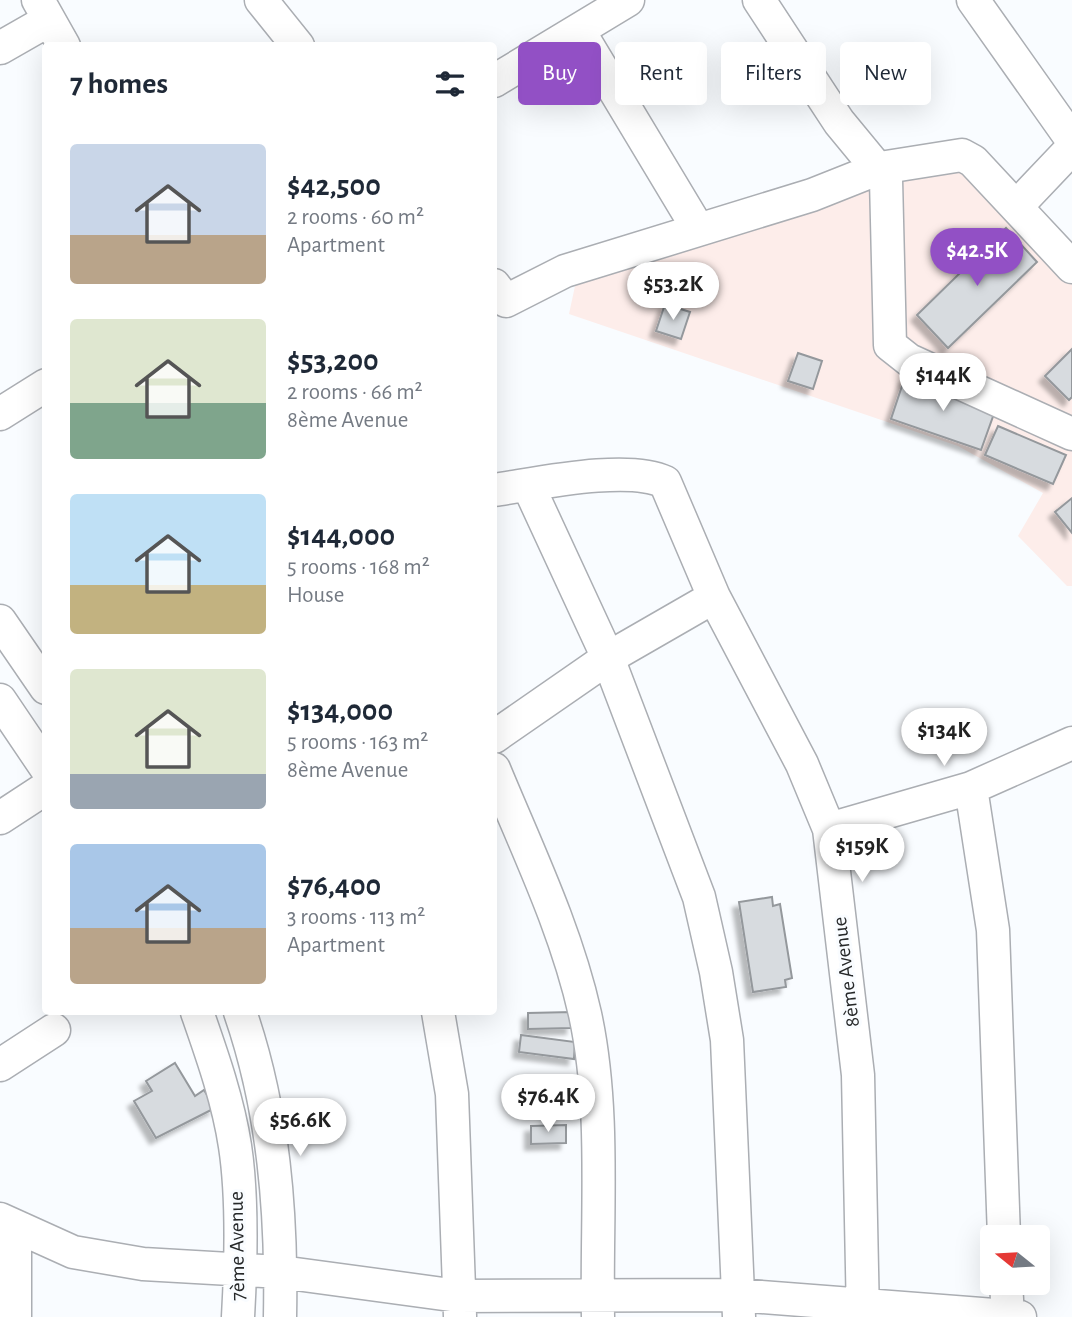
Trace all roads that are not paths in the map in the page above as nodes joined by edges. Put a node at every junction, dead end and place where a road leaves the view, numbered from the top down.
1 (628, 0) edge
2 (759, 0) edge
3 (973, 0) edge
4 (273, 4) edge
5 (50, 22) edge
6 (579, 31) junction
7 (296, 42) edge
8 (0, 48) edge
9 (497, 79) edge
10 (1072, 140) edge
11 (1072, 148) edge
12 (880, 168) junction
13 (1017, 206) junction
14 (698, 229) junction
15 (1072, 267) edge
16 (498, 300) edge
17 (42, 388) edge
18 (0, 414) edge
19 (1072, 434) edge
20 (528, 485) junction
21 (497, 490) edge
22 (714, 597) junction
23 (0, 621) edge
24 (607, 658) junction
25 (42, 682) edge
26 (0, 700) edge
27 (497, 735) edge
28 (1072, 743) edge
29 (42, 762) edge
30 (497, 776) edge
31 (971, 788) junction
32 (42, 791) edge
33 (0, 818) edge
34 (830, 830) junction
35 (198, 1015) edge
36 (241, 1015) edge
37 (439, 1015) edge
38 (54, 1030) dead end
39 (0, 1065) edge
40 (7, 1224) edge
41 (1004, 1225) edge
42 (240, 1271) junction
43 (281, 1272) junction
44 (1007, 1295) edge
45 (598, 1305) edge
46 (459, 1306) edge
47 (738, 1306) edge
48 (863, 1310) edge
49 (1008, 1316) edge
50 (15, 1317) edge
51 (238, 1317) edge
52 (280, 1317) edge
53 (1020, 1317) edge

1 - 6 street
2 - 12 street
3 - 10 street
4 - 7 street
5 - 8 street
6 - 9 street
6 - 14 street
11 - 13 street
12 - 13 street
12 - 14 street
12 - 19 street
13 - 15 street
14 - 16 street
17 - 18 street
20 - 21 street
20 - 22 street, 8ème Avenue
20 - 24 street
22 - 24 street
22 - 34 street, 8ème Avenue
23 - 25 street
24 - 27 street
24 - 47 street
26 - 29 street
28 - 31 street
30 - 45 street
31 - 34 street
31 - 41 street
32 - 33 street
34 - 48 street, 8ème Avenue
35 - 42 street, 7ème Avenue
36 - 43 street, 7ème Avenue
37 - 46 street
38 - 39 street
40 - 42 street
40 - 50 street
42 - 43 street
42 - 51 street, 7ème Avenue
43 - 46 street
43 - 52 street, 7ème Avenue
44 - 49 street
45 - 46 street
45 - 47 street
47 - 48 street
48 - 49 street
49 - 53 street

